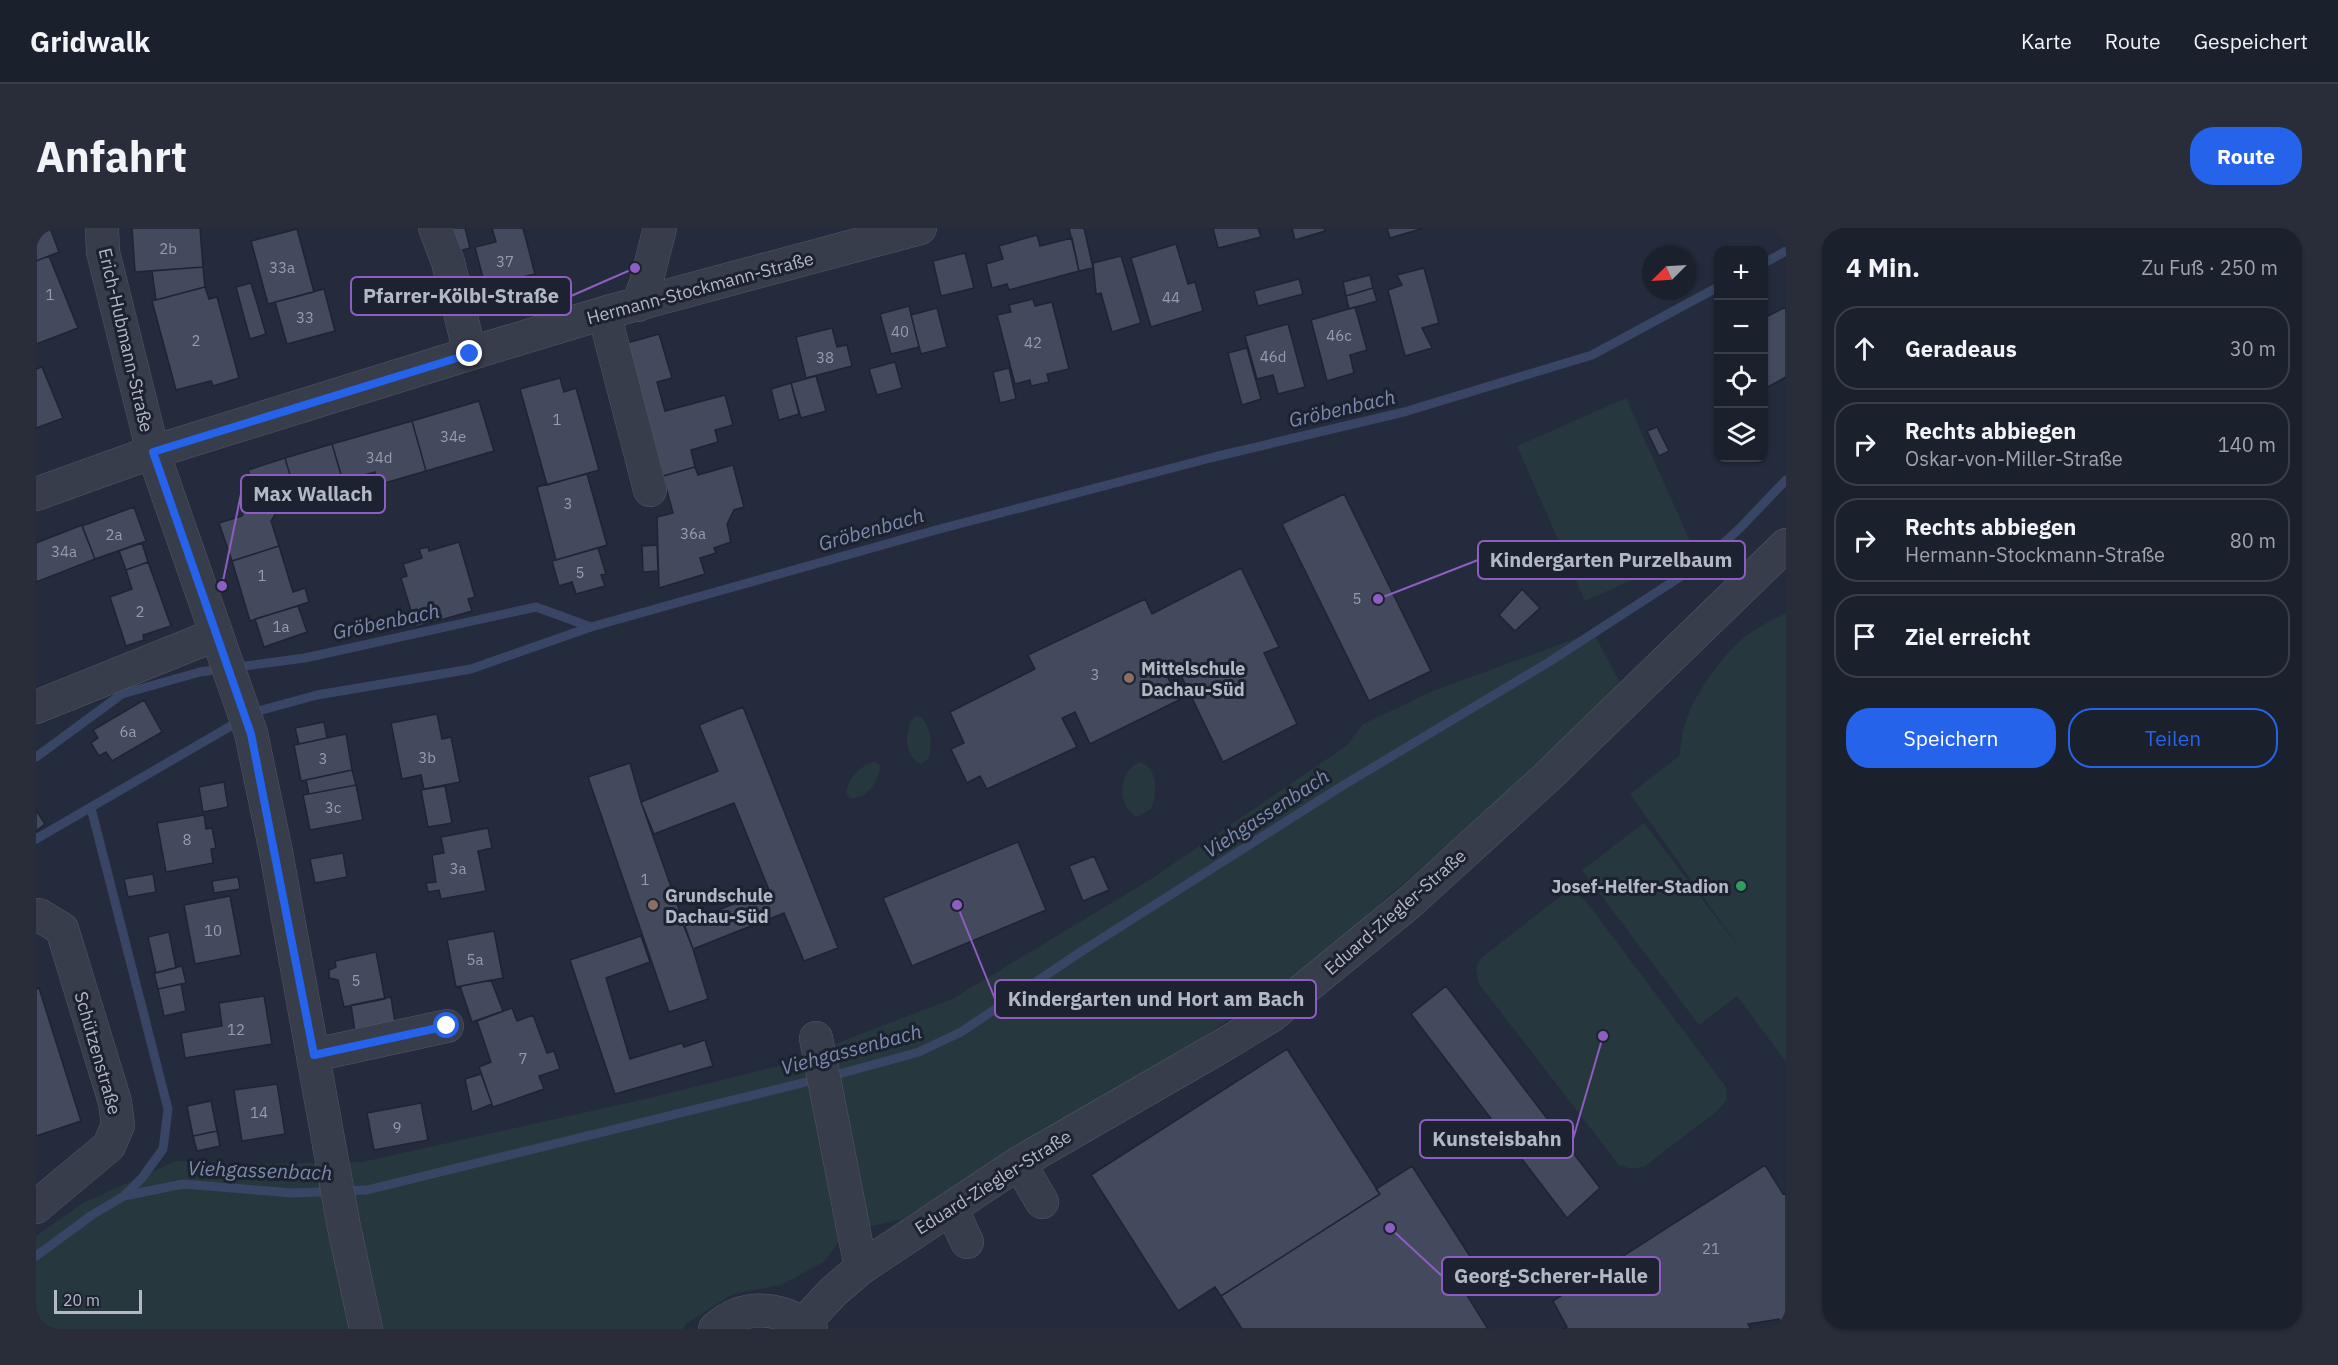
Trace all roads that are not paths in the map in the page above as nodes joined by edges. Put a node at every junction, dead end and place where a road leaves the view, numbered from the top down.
1 (102, 228) edge
2 (435, 228) edge
3 (660, 228) edge
4 (920, 228) edge
5 (638, 305) junction
6 (604, 313) junction
7 (470, 354) junction
8 (153, 452) junction
9 (650, 490) dead end
10 (36, 494) edge
11 (1786, 545) edge
12 (217, 640) junction
13 (36, 706) edge
14 (37, 915) edge
15 (447, 1026) dead end
16 (816, 1038) dead end
17 (314, 1055) junction
18 (1018, 1162) junction
19 (1042, 1202) dead end
20 (36, 1207) edge
21 (951, 1208) junction
22 (967, 1242) dead end
23 (861, 1268) junction
24 (807, 1326) edge
25 (366, 1329) edge
26 (715, 1329) edge

1 - 8 street, Erich-Hubmann-Straße
2 - 7 street
3 - 5 street
4 - 5 street, Hermann-Stockmann-Straße
5 - 6 street, Hermann-Stockmann-Straße
6 - 7 street, Hermann-Stockmann-Straße
6 - 9 street
7 - 8 street, Hermann-Stockmann-Straße
8 - 10 street, Hermann-Stockmann-Straße
8 - 12 street, Erich-Hubmann-Straße
11 - 18 street, Eduard-Ziegler-Straße
12 - 13 street
12 - 17 street, Erich-Hubmann-Straße
14 - 20 street, Schützenstraße
15 - 17 street
16 - 23 street
17 - 25 street, Erich-Hubmann-Straße
18 - 19 street
18 - 21 street, Eduard-Ziegler-Straße
21 - 22 street
21 - 23 street, Eduard-Ziegler-Straße
23 - 24 street, Eduard-Ziegler-Straße
24 - 26 street

